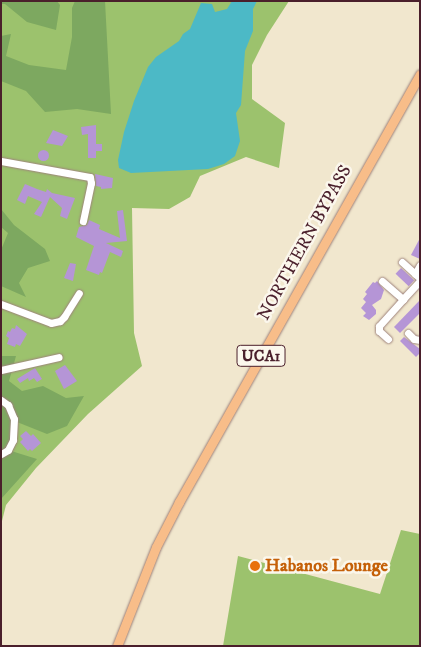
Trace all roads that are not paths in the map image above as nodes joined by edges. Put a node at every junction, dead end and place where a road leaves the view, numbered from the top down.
1 (420, 74) edge
2 (1, 161) edge
3 (83, 221) dead end
4 (402, 262) dead end
5 (420, 265) edge
6 (418, 278) edge
7 (382, 281) dead end
8 (79, 293) dead end
9 (403, 300) junction
10 (1, 304) edge
11 (408, 333) dead end
12 (388, 339) dead end
13 (420, 340) edge
14 (59, 357) dead end
15 (1, 370) edge
16 (1, 400) edge
17 (1, 454) edge
18 (117, 646) edge

1 - 18 main road, NORTHERN BYPASS / UCA1
2 - 3 street
4 - 6 street
5 - 6 street
6 - 9 street
7 - 9 street
8 - 10 street
9 - 12 street
11 - 13 street
14 - 15 street
16 - 17 street

